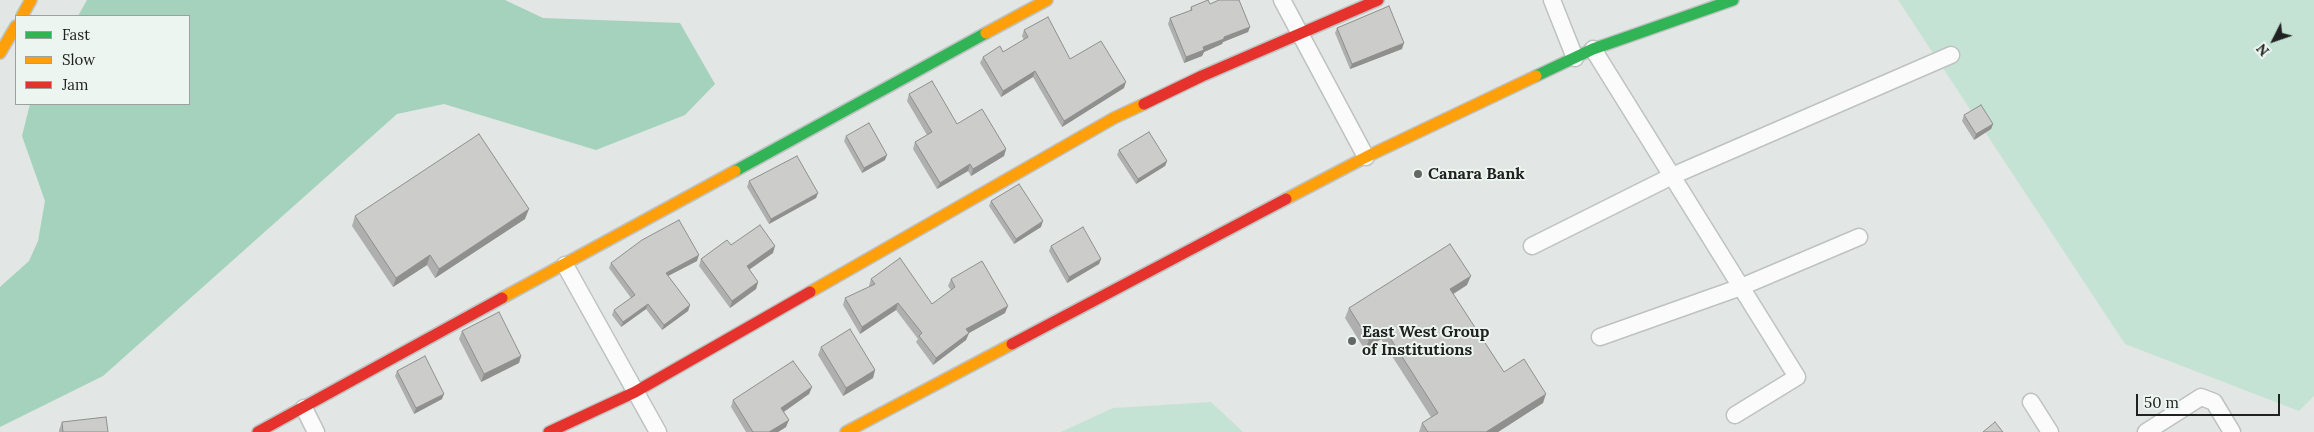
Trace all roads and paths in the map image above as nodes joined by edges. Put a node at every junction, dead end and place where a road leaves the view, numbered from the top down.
1 (31, 0) edge
2 (1047, 0) edge
3 (1282, 0) edge
4 (1378, 0) edge
5 (1552, 0) edge
6 (1733, 0) edge
7 (23, 15) edge
8 (15, 28) edge
9 (1298, 34) junction
10 (1593, 49) junction
11 (0, 53) edge
12 (1951, 55) dead end
13 (1575, 58) junction
14 (1366, 157) junction
15 (1672, 176) junction
16 (1859, 237) dead end
17 (1532, 246) dead end
18 (565, 265) junction
19 (1740, 287) junction
20 (1600, 337) dead end
21 (634, 392) junction
22 (2031, 402) dead end
23 (304, 408) junction
24 (1735, 415) dead end
25 (258, 432) edge
26 (316, 432) edge
27 (549, 432) edge
28 (658, 432) edge
29 (846, 432) edge
30 (2050, 432) edge
31 (2146, 432) edge
32 (2232, 432) edge

1 - 7 street
2 - 18 street
3 - 9 street
4 - 9 street
5 - 13 street
6 - 10 street
8 - 11 street
9 - 14 street
9 - 21 street
10 - 13 street
10 - 15 street
12 - 15 street
13 - 14 street
14 - 29 street
15 - 17 street
15 - 19 street
16 - 19 street
18 - 21 street
18 - 23 street
19 - 20 street
19 - 24 street
21 - 27 street
21 - 28 street
22 - 30 street
23 - 25 street
23 - 26 street
31 - 32 street

